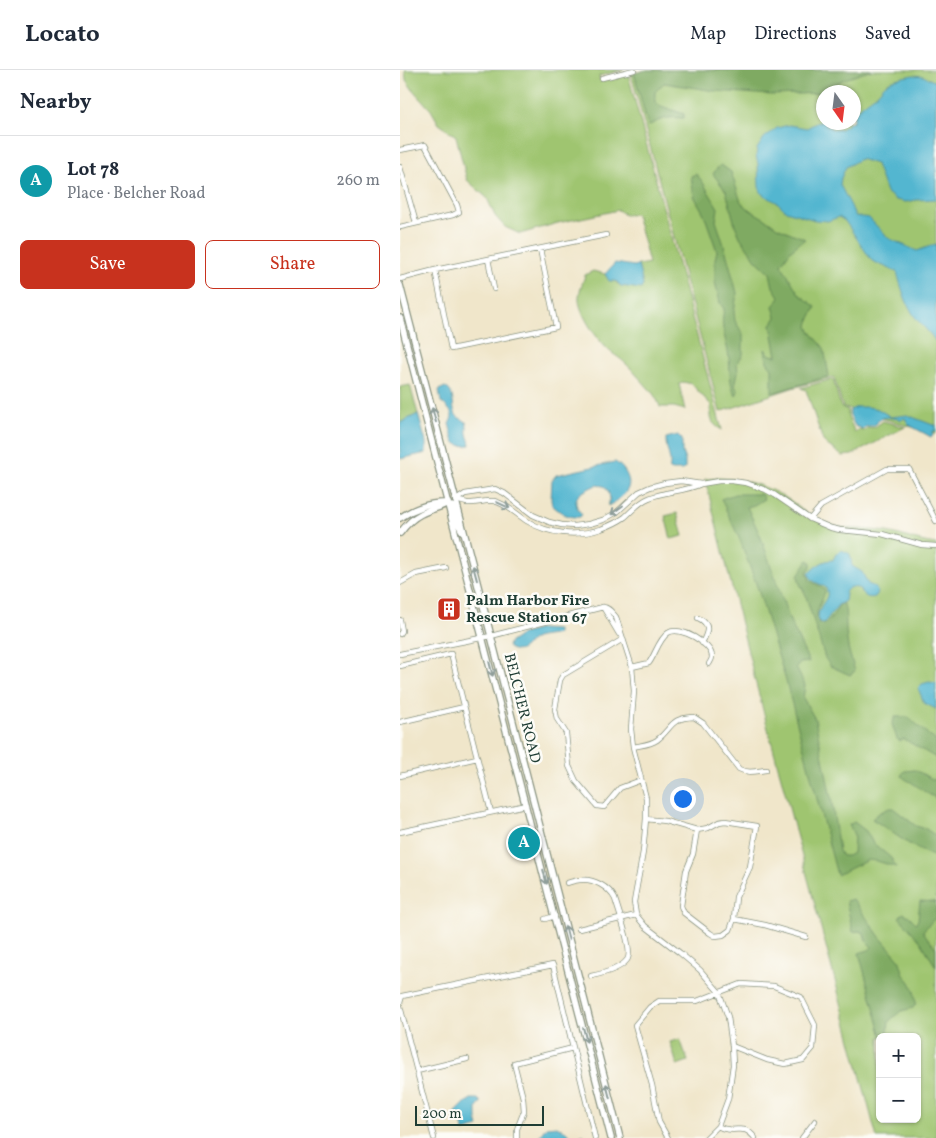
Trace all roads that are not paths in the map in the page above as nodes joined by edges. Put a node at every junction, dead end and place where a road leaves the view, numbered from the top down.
1 (634, 70) edge
2 (602, 78) dead end
3 (400, 150) edge
4 (400, 167) edge
5 (416, 223) junction
6 (400, 227) edge
7 (606, 235) dead end
8 (540, 249) junction
9 (488, 259) junction
10 (435, 270) junction
11 (400, 279) edge
12 (400, 285) edge
13 (494, 289) dead end
14 (400, 318) edge
15 (439, 469) junction
16 (675, 482) junction
17 (701, 484) junction
18 (658, 485) junction
19 (676, 492) junction
20 (660, 495) junction
21 (456, 500) junction
22 (448, 503) junction
23 (400, 518) edge
24 (810, 519) junction
25 (936, 521) edge
26 (400, 532) edge
27 (465, 534) junction
28 (936, 546) edge
29 (446, 568) dead end
30 (400, 583) edge
31 (698, 618) dead end
32 (400, 620) edge
33 (400, 634) edge
34 (492, 636) junction
35 (483, 638) junction
36 (623, 639) junction
37 (702, 643) junction
38 (400, 654) edge
39 (709, 664) dead end
40 (400, 666) edge
41 (632, 667) junction
42 (464, 707) junction
43 (400, 722) edge
44 (633, 748) junction
45 (477, 758) junction
46 (766, 770) dead end
47 (400, 776) edge
48 (641, 780) junction
49 (526, 805) junction
50 (490, 812) junction
51 (646, 819) junction
52 (697, 830) junction
53 (400, 832) edge
54 (567, 883) dead end
55 (636, 915) junction
56 (555, 916) junction
57 (545, 918) dead end
58 (621, 918) junction
59 (734, 919) junction
60 (579, 929) dead end
61 (806, 937) dead end
62 (591, 976) dead end
63 (719, 992) junction
64 (400, 1004) edge
65 (732, 1046) junction
66 (573, 1048) junction
67 (467, 1059) dead end
68 (417, 1071) junction
69 (815, 1121) dead end
70 (718, 1126) junction
71 (434, 1138) edge
72 (517, 1138) edge
73 (595, 1138) edge
74 (611, 1138) edge
75 (620, 1138) edge
76 (668, 1138) edge
77 (706, 1138) edge
78 (755, 1138) edge
79 (802, 1138) edge

1 - 2 street
3 - 5 street
4 - 5 street
5 - 6 street
7 - 8 street
8 - 9 street
8 - 10 street
9 - 10 street
9 - 13 street
10 - 11 street
21 -> 12 main road, BELCHER ROAD
14 - 15 main road, BELCHER ROAD
15 - 21 main road
15 - 22 main road, BELCHER ROAD
16 - 17 street
16 - 18 street
16 - 19 street
17 - 19 street
17 - 24 street
18 - 20 street
18 -> 21 street
19 - 20 street
21 -> 20 street
21 - 27 main road, BELCHER ROAD
22 - 23 main road
22 - 26 main road
22 - 27 main road
22 - 35 main road, BELCHER ROAD
24 - 25 street
24 - 28 street
34 -> 27 main road, BELCHER ROAD
29 - 30 street
31 - 37 street
32 - 33 street
34 - 35 street
34 - 36 street
75 -> 34 main road, BELCHER ROAD
35 - 38 street
35 -> 49 main road, BELCHER ROAD
36 - 41 street
36 - 48 street
37 - 39 street
37 - 41 street
40 - 42 street
41 - 44 street
42 - 43 street
42 - 45 street
44 - 46 street
44 - 48 street
45 - 47 street
45 - 50 street
48 - 51 street
49 - 50 street
49 -> 56 main road, BELCHER ROAD
50 - 53 street
51 - 52 street
51 - 55 street
52 - 59 street
52 - 59 street
54 - 58 street
55 - 58 street
55 - 63 street
56 - 57 street
56 -> 74 main road, BELCHER ROAD
58 - 60 street
58 - 62 street
59 - 61 street
63 - 65 street
63 - 65 street
63 - 76 street
64 - 66 street
64 - 68 street
65 - 70 street
66 - 72 street
66 - 73 street
67 - 68 street
68 - 71 street
69 - 79 street
70 - 77 street
70 - 78 street

